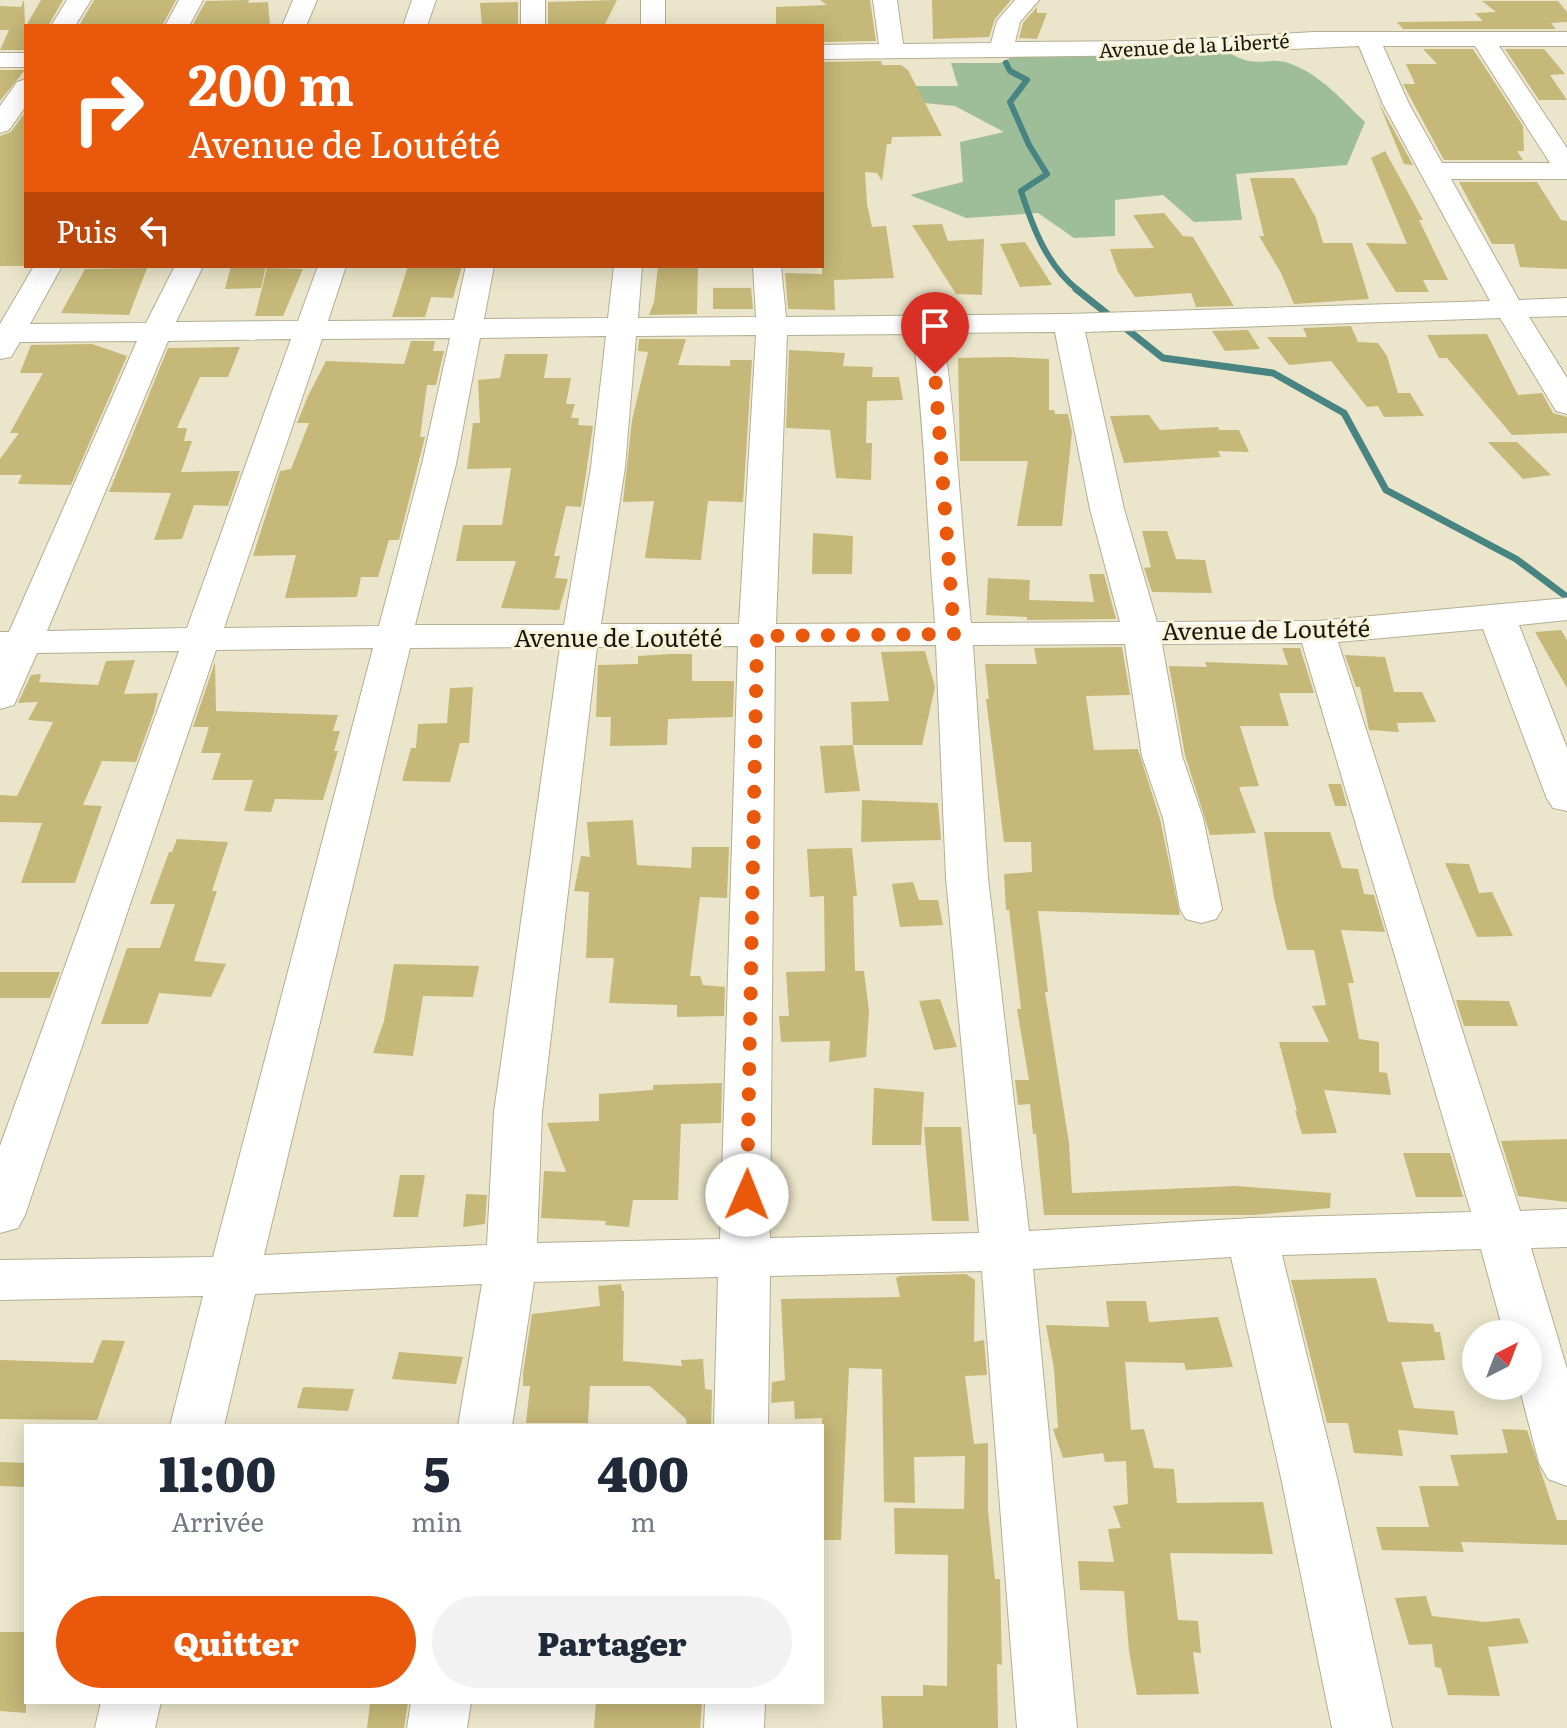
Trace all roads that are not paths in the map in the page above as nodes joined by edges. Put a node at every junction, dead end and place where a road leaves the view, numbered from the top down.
1 (79, 0) edge
2 (191, 0) edge
3 (305, 0) edge
4 (424, 0) edge
5 (533, 0) edge
6 (653, 0) edge
7 (885, 0) edge
8 (1027, 0) edge
9 (64, 24) edge
10 (178, 24) edge
11 (295, 24) edge
12 (416, 24) edge
13 (533, 24) edge
14 (653, 24) edge
15 (1482, 39) junction
16 (1567, 39) edge
17 (1368, 40) junction
18 (1001, 51) junction
19 (824, 52) edge
20 (892, 52) junction
21 (0, 60) edge
22 (24, 60) edge
23 (24, 90) edge
24 (0, 125) edge
25 (1567, 170) edge
26 (1435, 171) junction
27 (47, 268) edge
28 (188, 268) edge
29 (331, 268) edge
30 (480, 268) edge
31 (628, 268) edge
32 (767, 268) edge
33 (1508, 307) junction
34 (1567, 307) edge
35 (1068, 323) junction
36 (927, 325) junction
37 (772, 326) junction
38 (621, 329) junction
39 (309, 330) junction
40 (467, 330) junction
41 (156, 332) junction
42 (3, 339) edge
43 (1567, 404) edge
44 (1567, 609) edge
45 (1497, 617) junction
46 (1141, 631) junction
47 (1317, 632) junction
48 (954, 634) junction
49 (757, 636) junction
50 (392, 637) junction
51 (580, 637) junction
52 (202, 638) junction
53 (12, 642) edge
54 (0, 697) edge
55 (1567, 799) edge
56 (1201, 909) dead end
57 (0, 1215) edge
58 (1567, 1228) edge
59 (1501, 1229) junction
60 (1252, 1237) junction
61 (1006, 1251) junction
62 (745, 1257) junction
63 (511, 1263) junction
64 (234, 1276) junction
65 (0, 1280) edge
66 (197, 1424) edge
67 (485, 1424) edge
68 (741, 1424) edge
69 (1567, 1463) edge
70 (131, 1704) edge
71 (441, 1704) edge
72 (735, 1704) edge
73 (125, 1728) edge
74 (437, 1728) edge
75 (734, 1728) edge
76 (1047, 1728) edge
77 (1362, 1728) edge

1 - 9 street
2 - 10 street
3 - 11 street
4 - 12 street
5 - 13 street
6 - 14 street
7 - 20 street
8 - 18 street
15 - 16 street, Avenue de la Liberté
15 - 17 street, Avenue de la Liberté
15 - 25 street
17 - 18 street, Avenue de la Liberté
17 - 26 street
18 - 20 street, Avenue de la Liberté
19 - 20 street, Avenue de la Liberté
21 - 22 street
23 - 24 street
25 - 26 street
26 - 33 street
27 - 42 street
28 - 41 street
29 - 39 street
30 - 40 street
31 - 38 street
32 - 37 street
33 - 34 street
33 - 35 street
33 - 43 street
35 - 36 street
35 - 46 street
36 - 37 street
36 - 48 street
37 - 38 street
37 - 49 street
38 - 40 street
38 - 51 street
39 - 40 street
39 - 41 street
39 - 52 street
40 - 50 street
41 - 42 street
41 - 53 street
44 - 45 street, Avenue de Loutété
45 - 47 street, Avenue de Loutété
45 - 55 street
46 - 47 street, Avenue de Loutété
46 - 48 street, Avenue de Loutété
46 - 56 street
47 - 59 street
48 - 49 street, Avenue de Loutété
48 - 61 street
49 - 51 street, Avenue de Loutété
49 - 62 street
50 - 51 street, Avenue de Loutété
50 - 52 street, Avenue de Loutété
50 - 64 street
51 - 63 street
52 - 53 street, Avenue de Loutété
52 - 57 street
53 - 54 street
58 - 59 street
59 - 60 street
59 - 69 street
60 - 61 street
60 - 77 street
61 - 62 street
61 - 76 street
62 - 63 street
62 - 68 street
63 - 64 street
63 - 67 street
64 - 65 street
64 - 66 street
70 - 73 street
71 - 74 street
72 - 75 street

